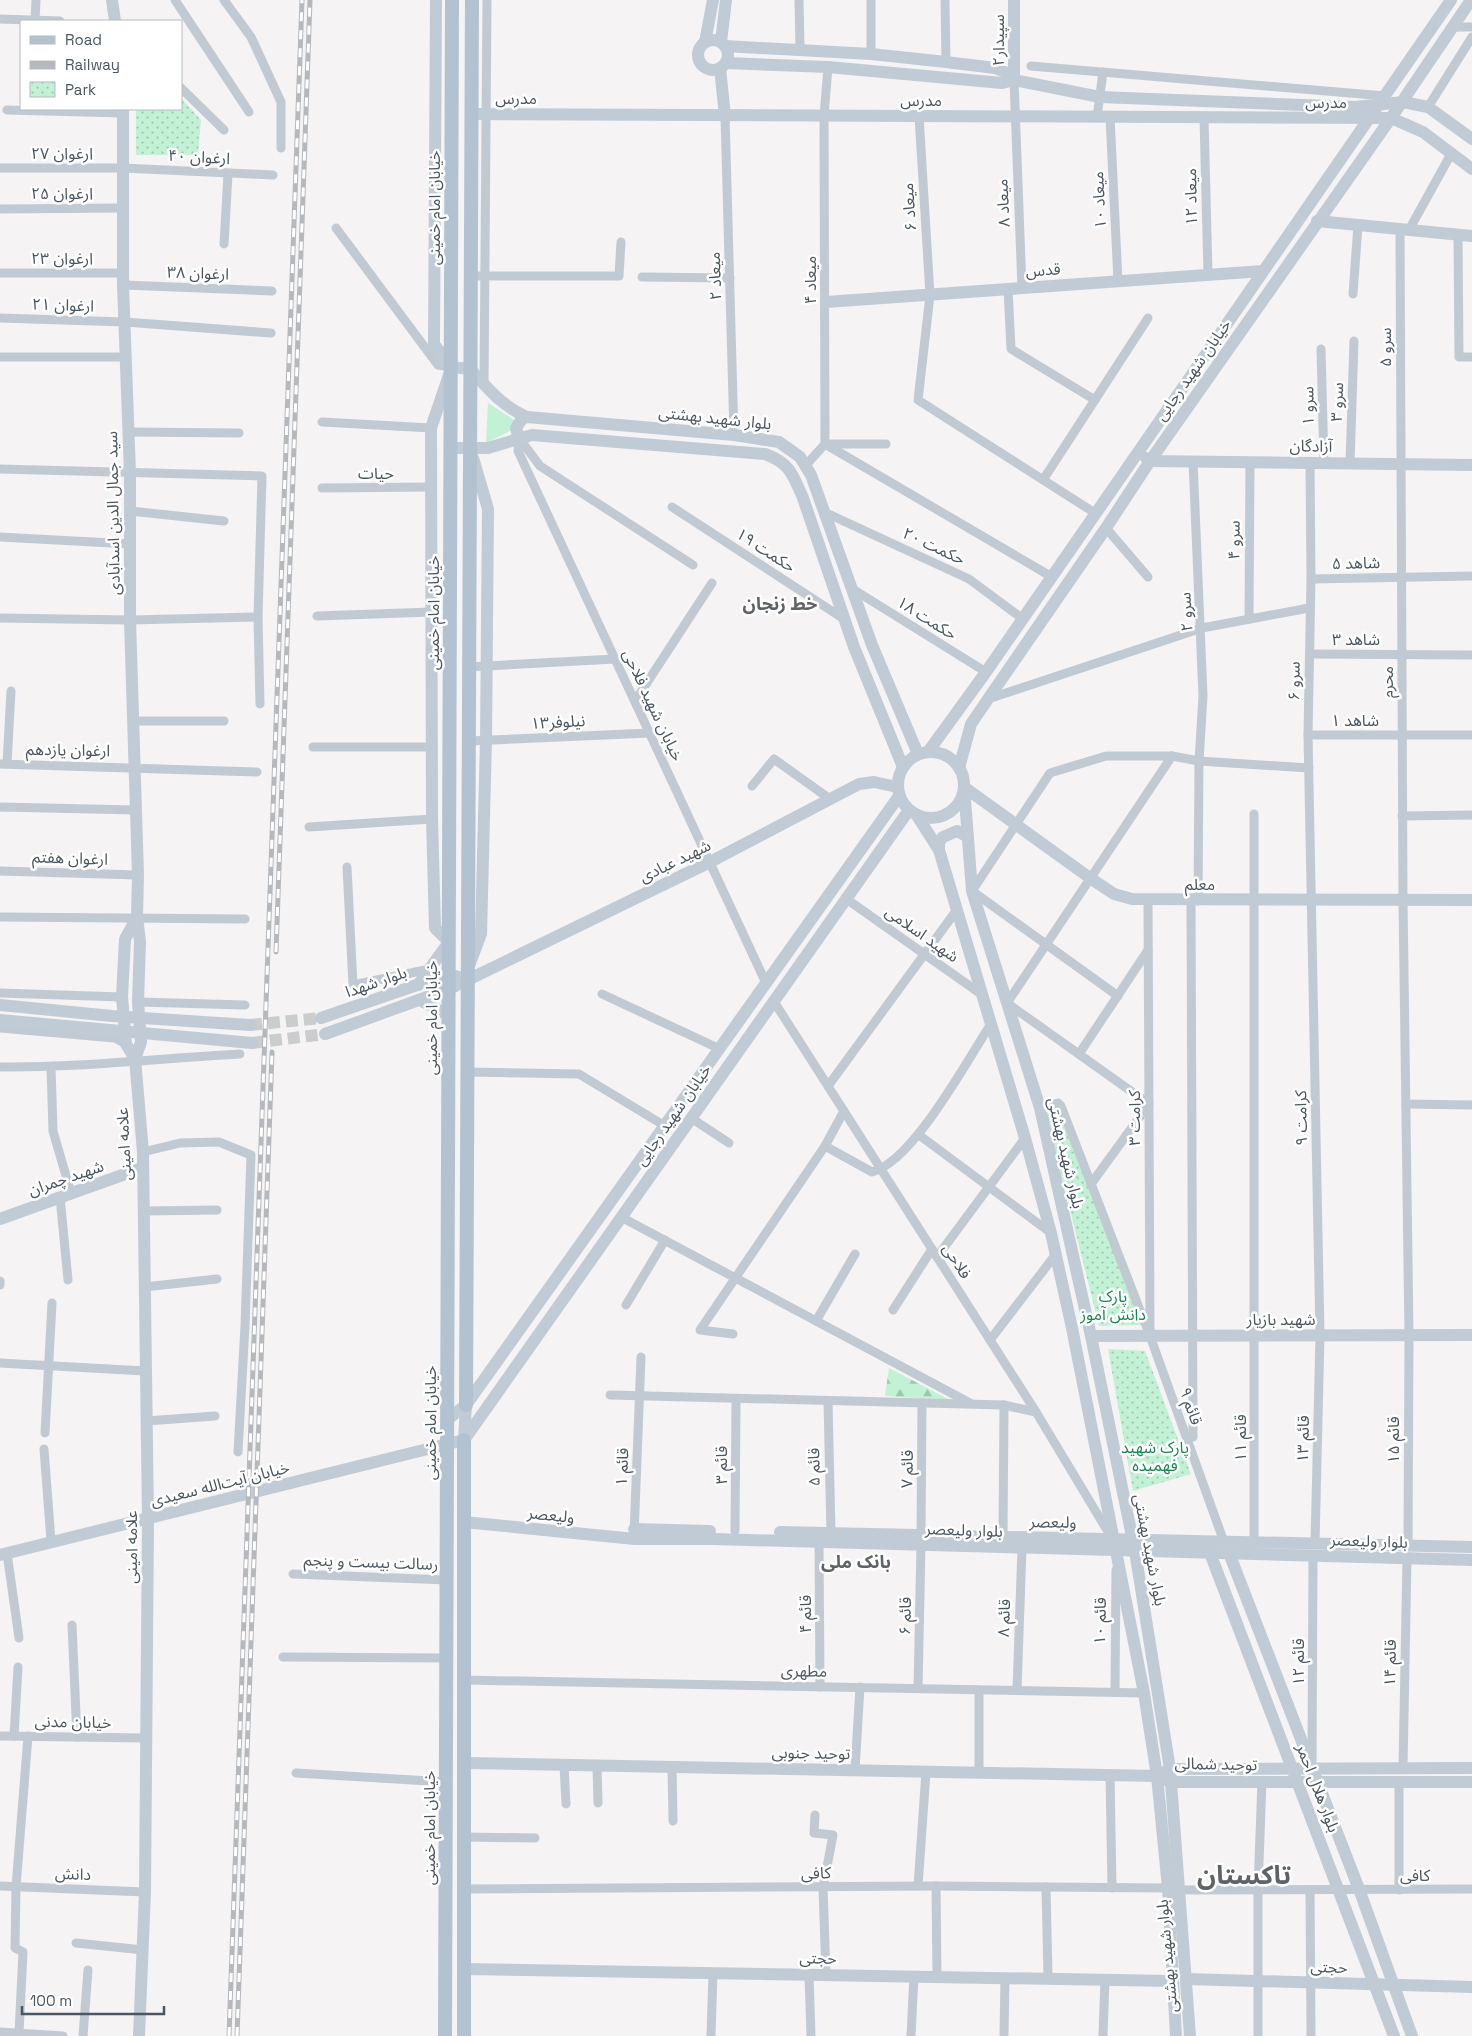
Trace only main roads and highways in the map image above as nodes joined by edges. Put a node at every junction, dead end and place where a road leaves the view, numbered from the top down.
1 (452, 0) edge
2 (472, 0) edge
3 (471, 114) junction
4 (452, 115) junction
5 (448, 1198) junction
6 (467, 1200) junction
7 (466, 1247) junction
8 (448, 1248) junction
9 (466, 1406) road end
10 (464, 1440) road end
11 (445, 2036) edge
12 (464, 2036) edge

1 - 4 main road, خیابان امام خمینی
2 - 3 main road
3 - 4 main road
3 - 6 main road
4 - 5 main road, خیابان امام خمینی
5 - 6 main road
5 - 8 main road, خیابان امام خمینی
6 - 7 main road
7 - 8 main road
7 - 9 main road
8 - 11 main road, خیابان امام خمینی
10 - 12 main road

